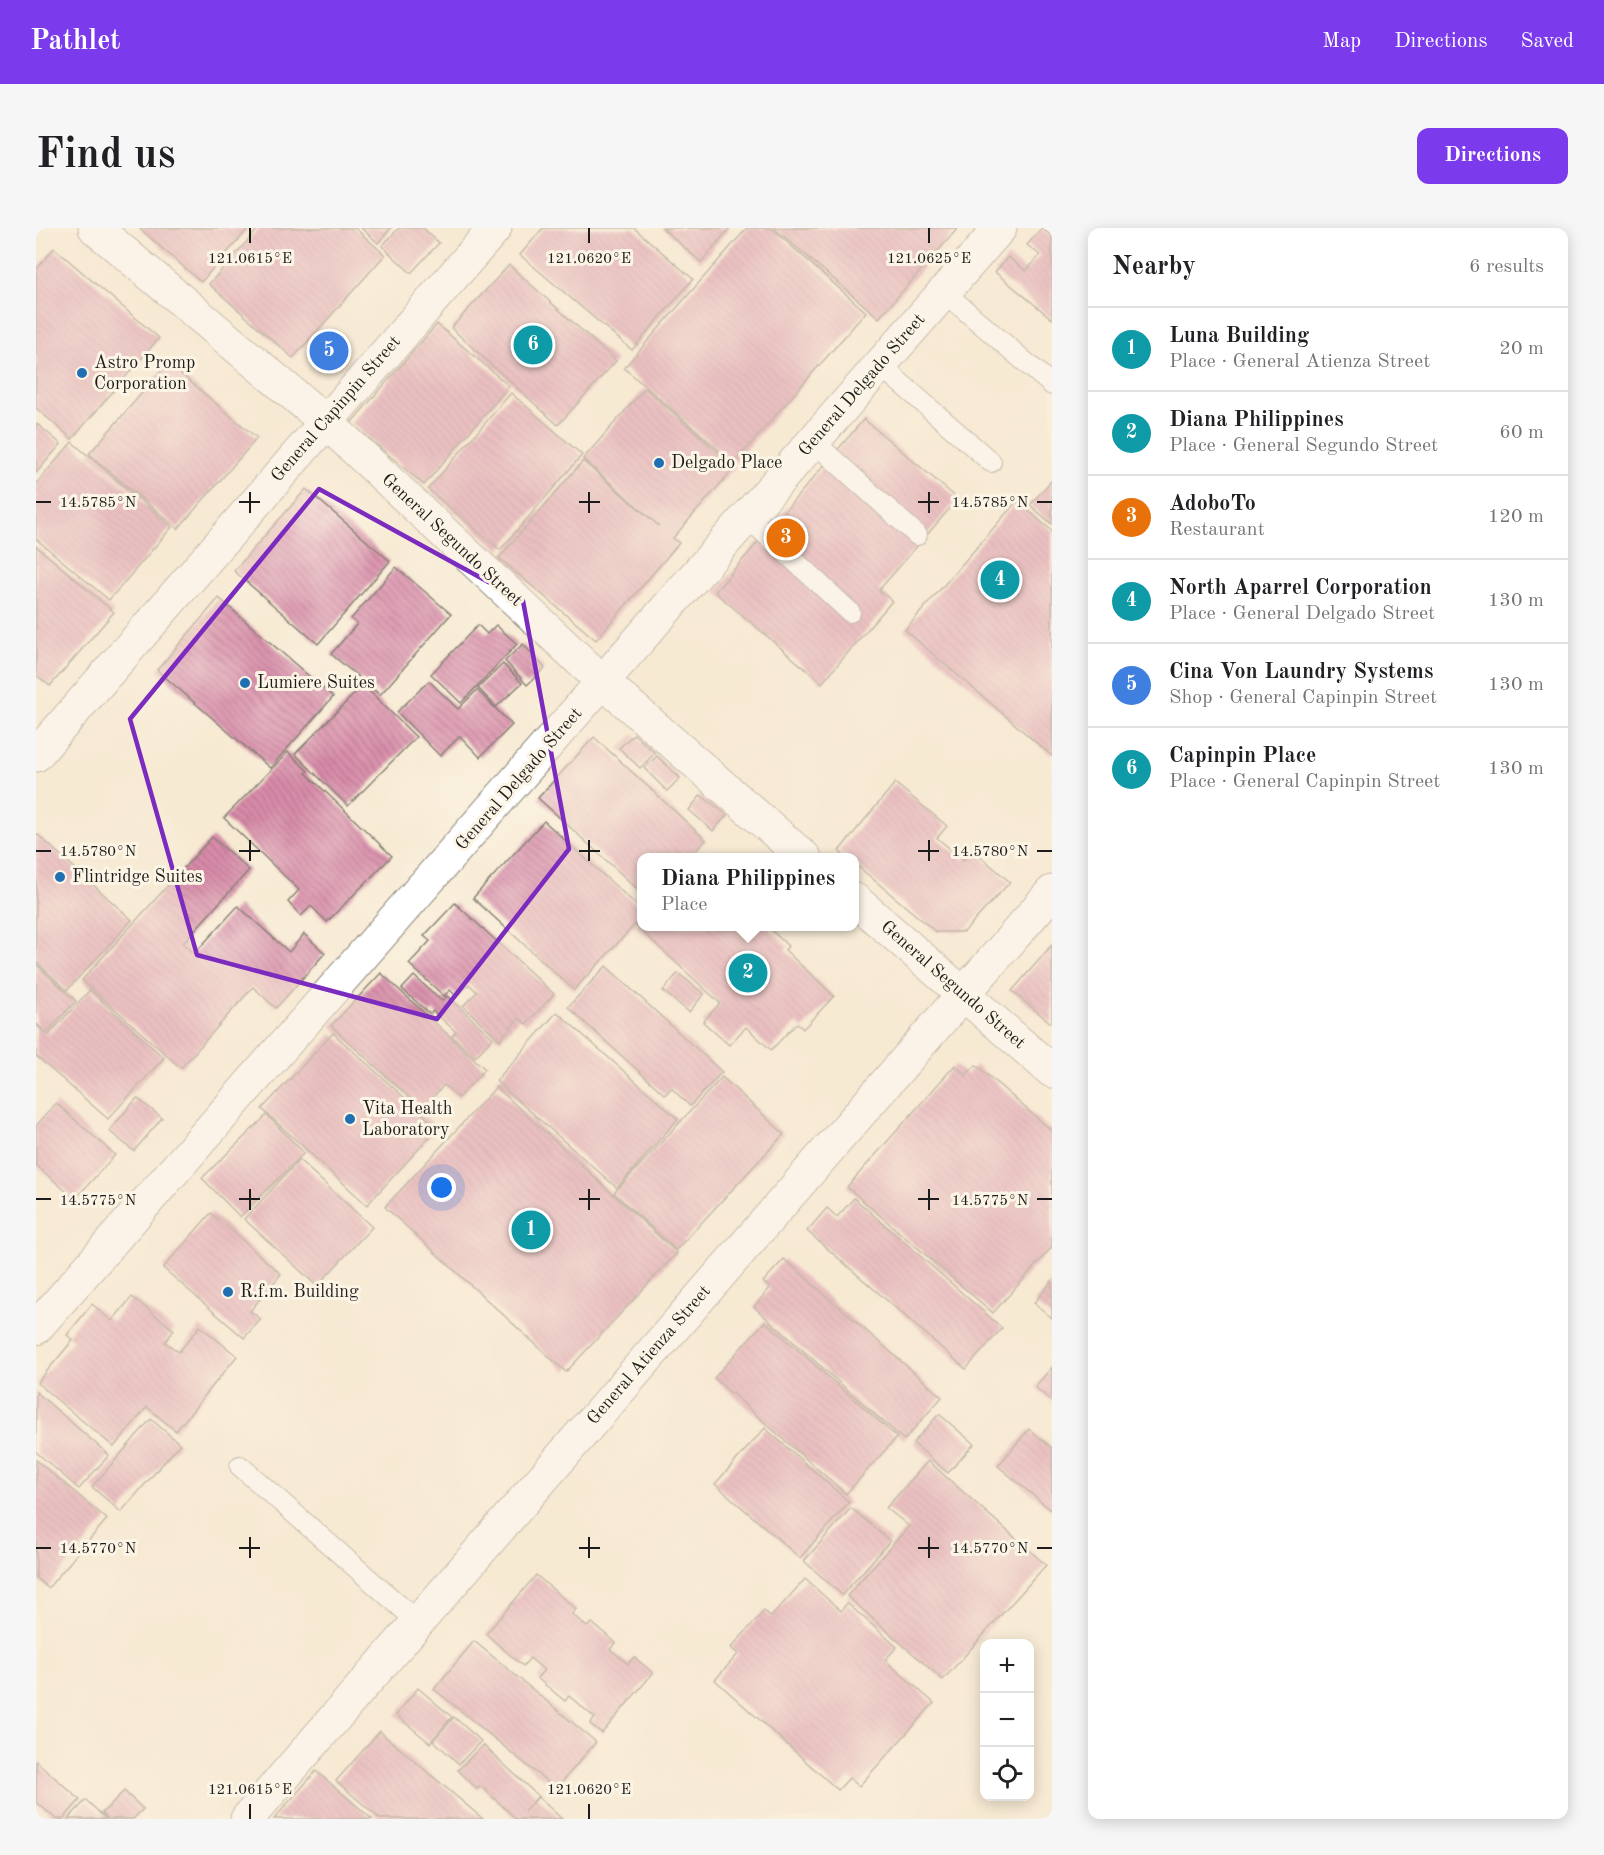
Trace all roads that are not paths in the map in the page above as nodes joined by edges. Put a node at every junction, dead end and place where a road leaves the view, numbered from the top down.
1 (95, 228) edge
2 (495, 228) edge
3 (1000, 228) edge
4 (944, 292) junction
5 (880, 365) junction
6 (1052, 385) edge
7 (325, 421) junction
8 (813, 441) junction
9 (991, 462) dead end
10 (747, 518) junction
11 (917, 535) dead end
12 (850, 612) dead end
13 (603, 682) junction
14 (36, 755) edge
15 (799, 853) edge
16 (1052, 892) edge
17 (859, 903) edge
18 (963, 994) junction
19 (1052, 1071) edge
20 (36, 1328) edge
21 (240, 1466) dead end
22 (418, 1622) junction
23 (247, 1819) edge

1 - 7 street, General Segundo Street
2 - 7 street, General Capinpin Street
3 - 4 street, General Delgado Street
4 - 5 street, General Delgado Street
4 - 6 lane
5 - 8 street, General Delgado Street
5 - 9 lane
7 - 13 street, General Segundo Street
7 - 14 street, General Capinpin Street
8 - 10 street, General Delgado Street
8 - 11 lane
10 - 12 lane
10 - 13 street, General Delgado Street
13 - 15 street, General Segundo Street
13 - 20 street, General Delgado Street
16 - 18 street, General Atienza Street
17 - 18 street, General Segundo Street
18 - 19 street, General Segundo Street
18 - 22 street, General Atienza Street
21 - 22 lane
22 - 23 street, General Atienza Street

